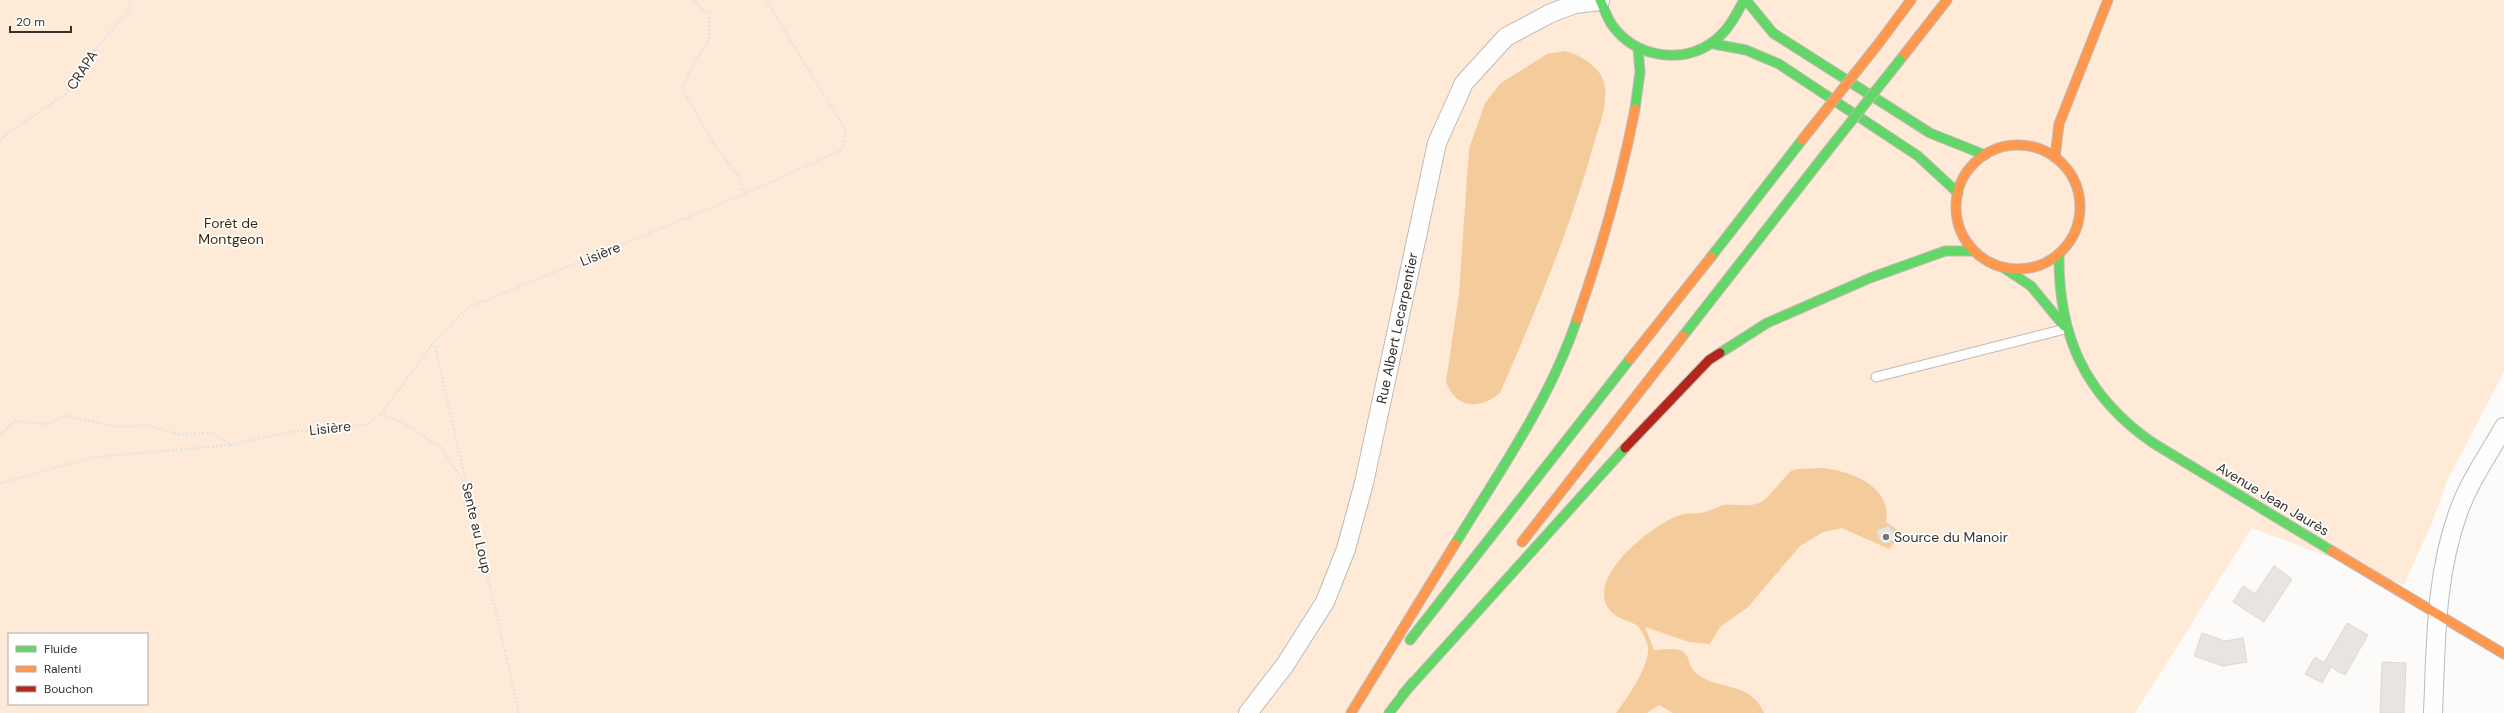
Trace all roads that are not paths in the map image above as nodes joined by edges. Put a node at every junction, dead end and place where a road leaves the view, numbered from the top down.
1 (1600, 0) edge
2 (1745, 0) edge
3 (1911, 0) edge
4 (1947, 0) edge
5 (2108, 0) edge
6 (1714, 44) junction
7 (1638, 48) junction
8 (1985, 155) junction
9 (2055, 157) junction
10 (1958, 193) junction
11 (1974, 250) junction
12 (2059, 254) junction
13 (2004, 268) junction
14 (2066, 329) junction
15 (1876, 377) dead end
16 (2504, 427) edge
17 (1516, 550) dead end
18 (1492, 581) dead end
19 (2437, 616) junction
20 (2504, 654) edge
21 (1403, 694) junction
22 (1248, 713) edge
23 (1352, 713) edge
24 (1389, 713) edge
25 (2433, 713) edge

1 - 7 main road
1 - 22 street, Rue Albert Lecarpentier
2 - 6 main road
2 - 8 main road
3 - 23 main road, bridge
4 - 17 main road, bridge
5 - 9 main road
6 - 7 main road
6 - 10 main road
7 - 23 main road
8 - 9 main road
8 - 10 main road
9 - 12 main road
10 - 11 main road
11 - 13 main road
11 - 21 main road
12 - 13 main road
12 - 14 main road, Avenue Jean Jaurès
13 - 14 main road, Avenue Jean Jaurès
14 - 15 lane
14 - 19 main road, Avenue Jean Jaurès
16 - 19 street
18 - 21 main road
19 - 20 main road, Avenue Jean Jaurès
19 - 25 street
21 - 24 main road

